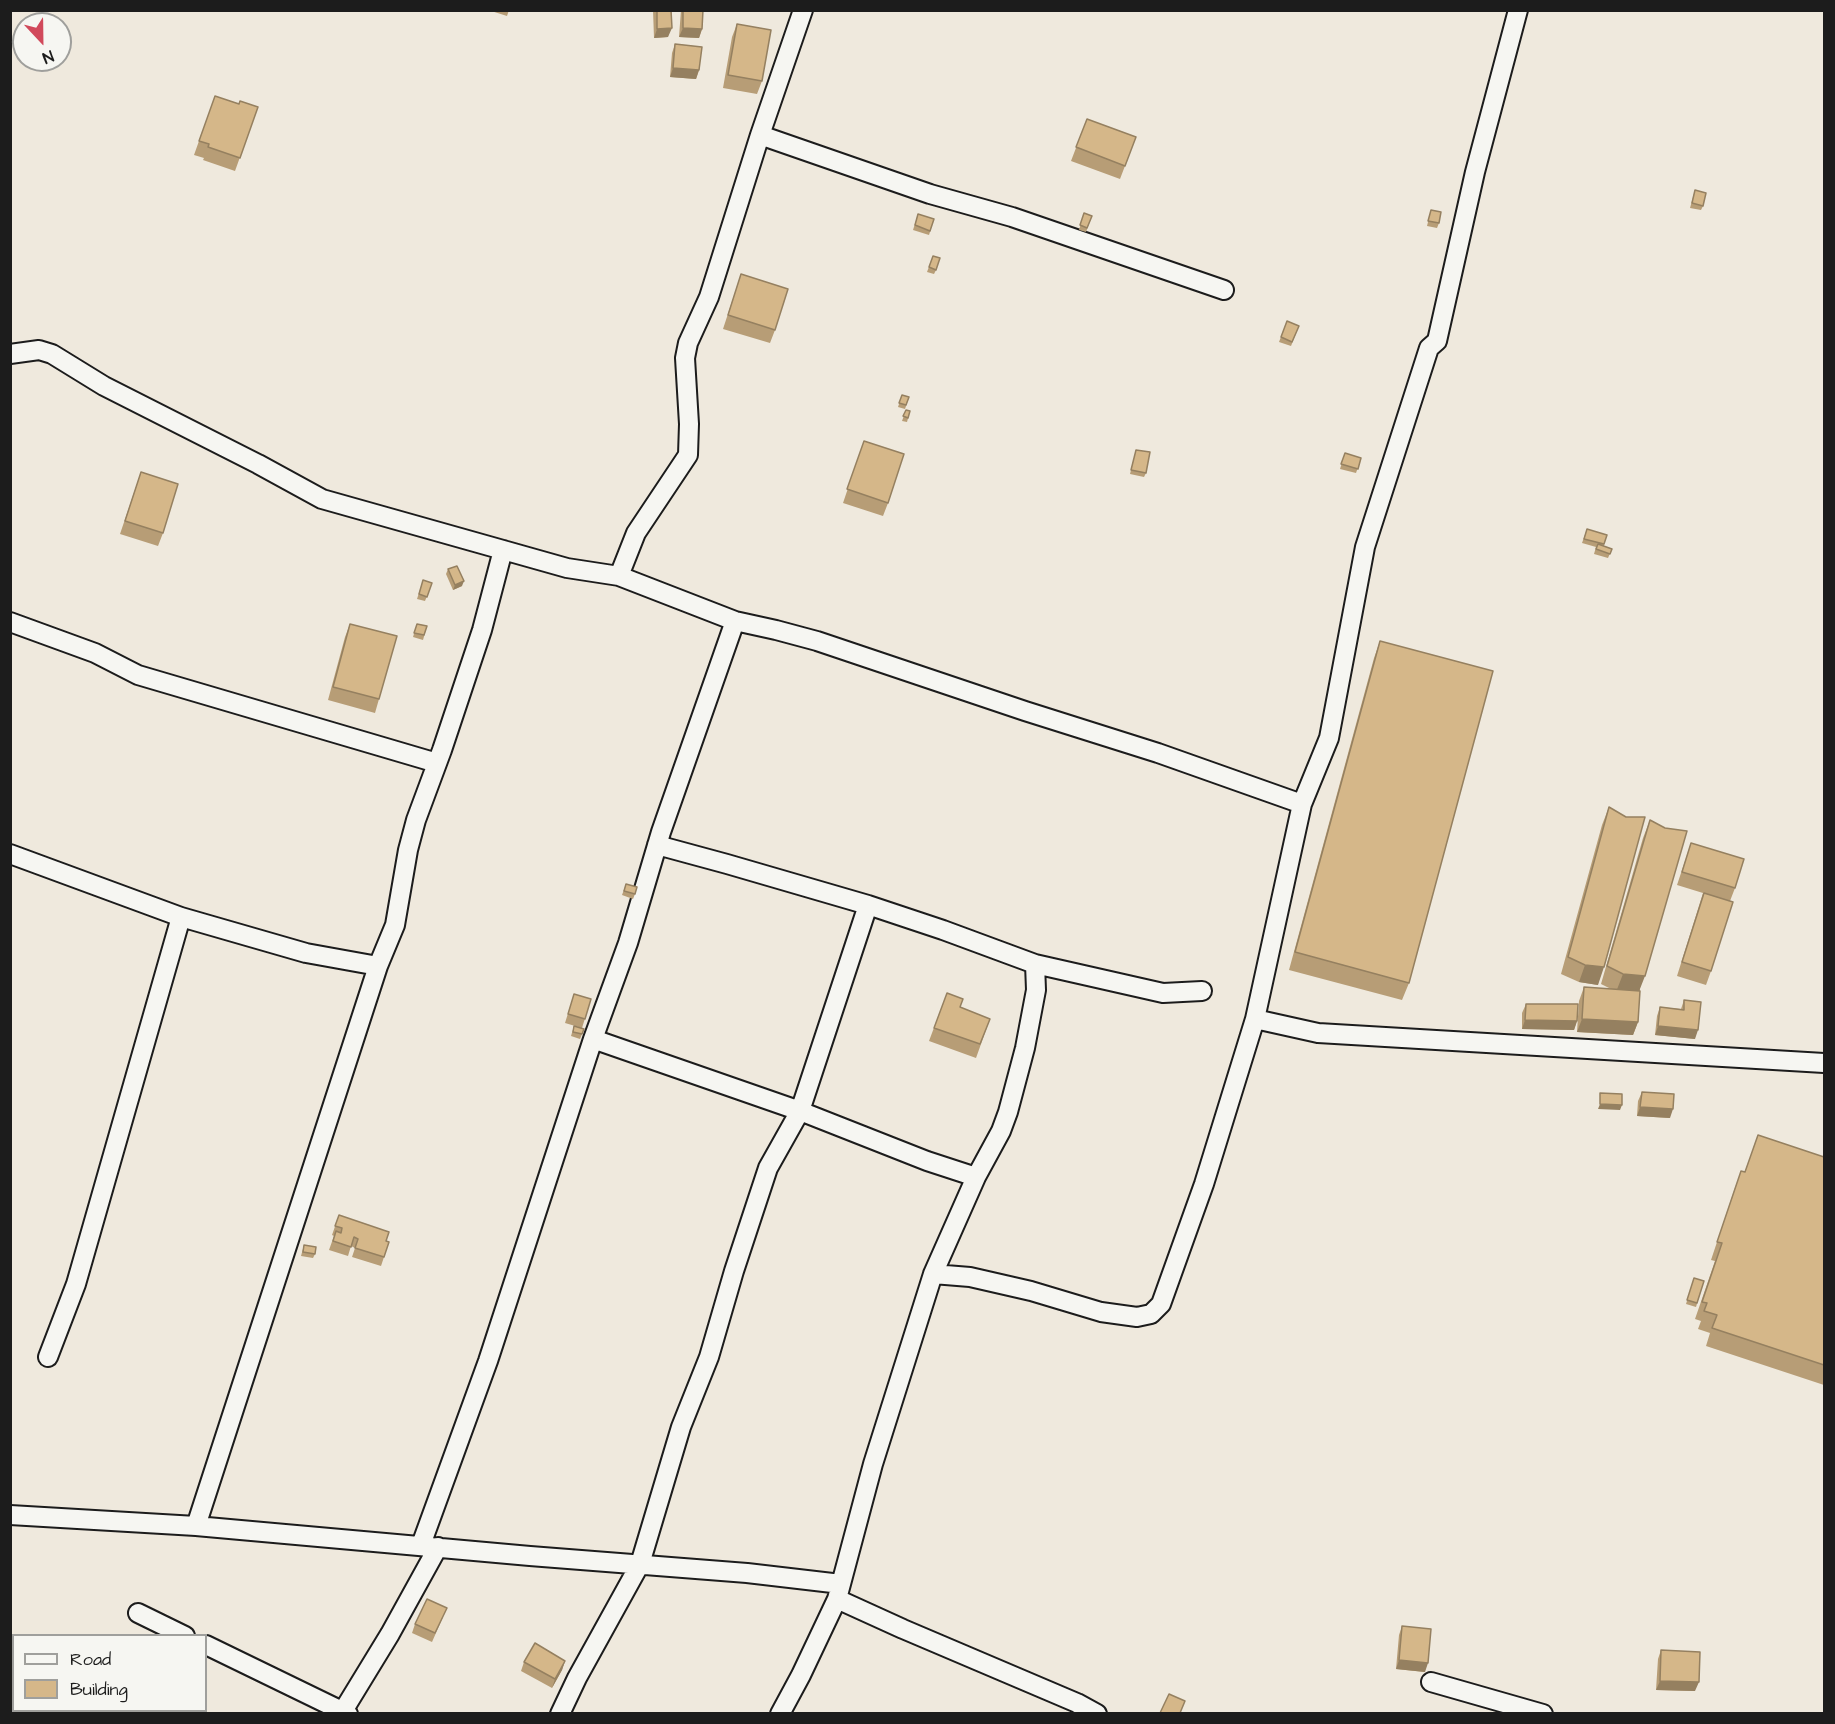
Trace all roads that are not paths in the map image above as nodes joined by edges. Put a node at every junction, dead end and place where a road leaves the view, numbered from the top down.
1 (803, 10) edge
2 (1518, 10) edge
3 (760, 135) junction
4 (1224, 290) dead end
5 (10, 354) edge
6 (503, 550) junction
7 (619, 576) junction
8 (735, 621) junction
9 (10, 622) edge
10 (437, 763) junction
11 (1302, 804) junction
12 (657, 845) junction
13 (10, 854) edge
14 (868, 905) junction
15 (182, 916) junction
16 (1035, 964) junction
17 (378, 966) junction
18 (1202, 991) dead end
19 (1255, 1019) junction
20 (593, 1038) junction
21 (1824, 1063) edge
22 (800, 1111) junction
23 (976, 1177) junction
24 (933, 1274) junction
25 (48, 1357) dead end
26 (10, 1515) edge
27 (196, 1526) junction
28 (429, 1546) junction
29 (640, 1564) junction
30 (839, 1592) junction
31 (138, 1613) dead end
32 (183, 1634) edge
33 (207, 1645) edge
34 (1431, 1682) dead end
35 (346, 1712) edge
36 (560, 1713) edge
37 (780, 1713) edge
38 (1097, 1713) edge
39 (1543, 1713) edge

1 - 3 street
2 - 11 street
3 - 4 street
3 - 7 street
5 - 6 street
6 - 7 street
6 - 10 street
7 - 8 street
8 - 11 street
8 - 12 street
9 - 10 street
10 - 17 street
11 - 19 street
12 - 14 street
12 - 20 street
13 - 15 street
14 - 16 street
14 - 22 street
15 - 17 street
15 - 25 street
16 - 18 street
16 - 23 street
17 - 27 street
19 - 21 street
19 - 24 street
20 - 22 street
20 - 28 street
22 - 23 street
22 - 29 street
23 - 24 street
24 - 30 street
26 - 27 street
27 - 28 street
28 - 29 street
28 - 35 street
29 - 30 street
29 - 36 street
30 - 37 street
30 - 38 street
31 - 32 street
33 - 35 street
34 - 39 street

